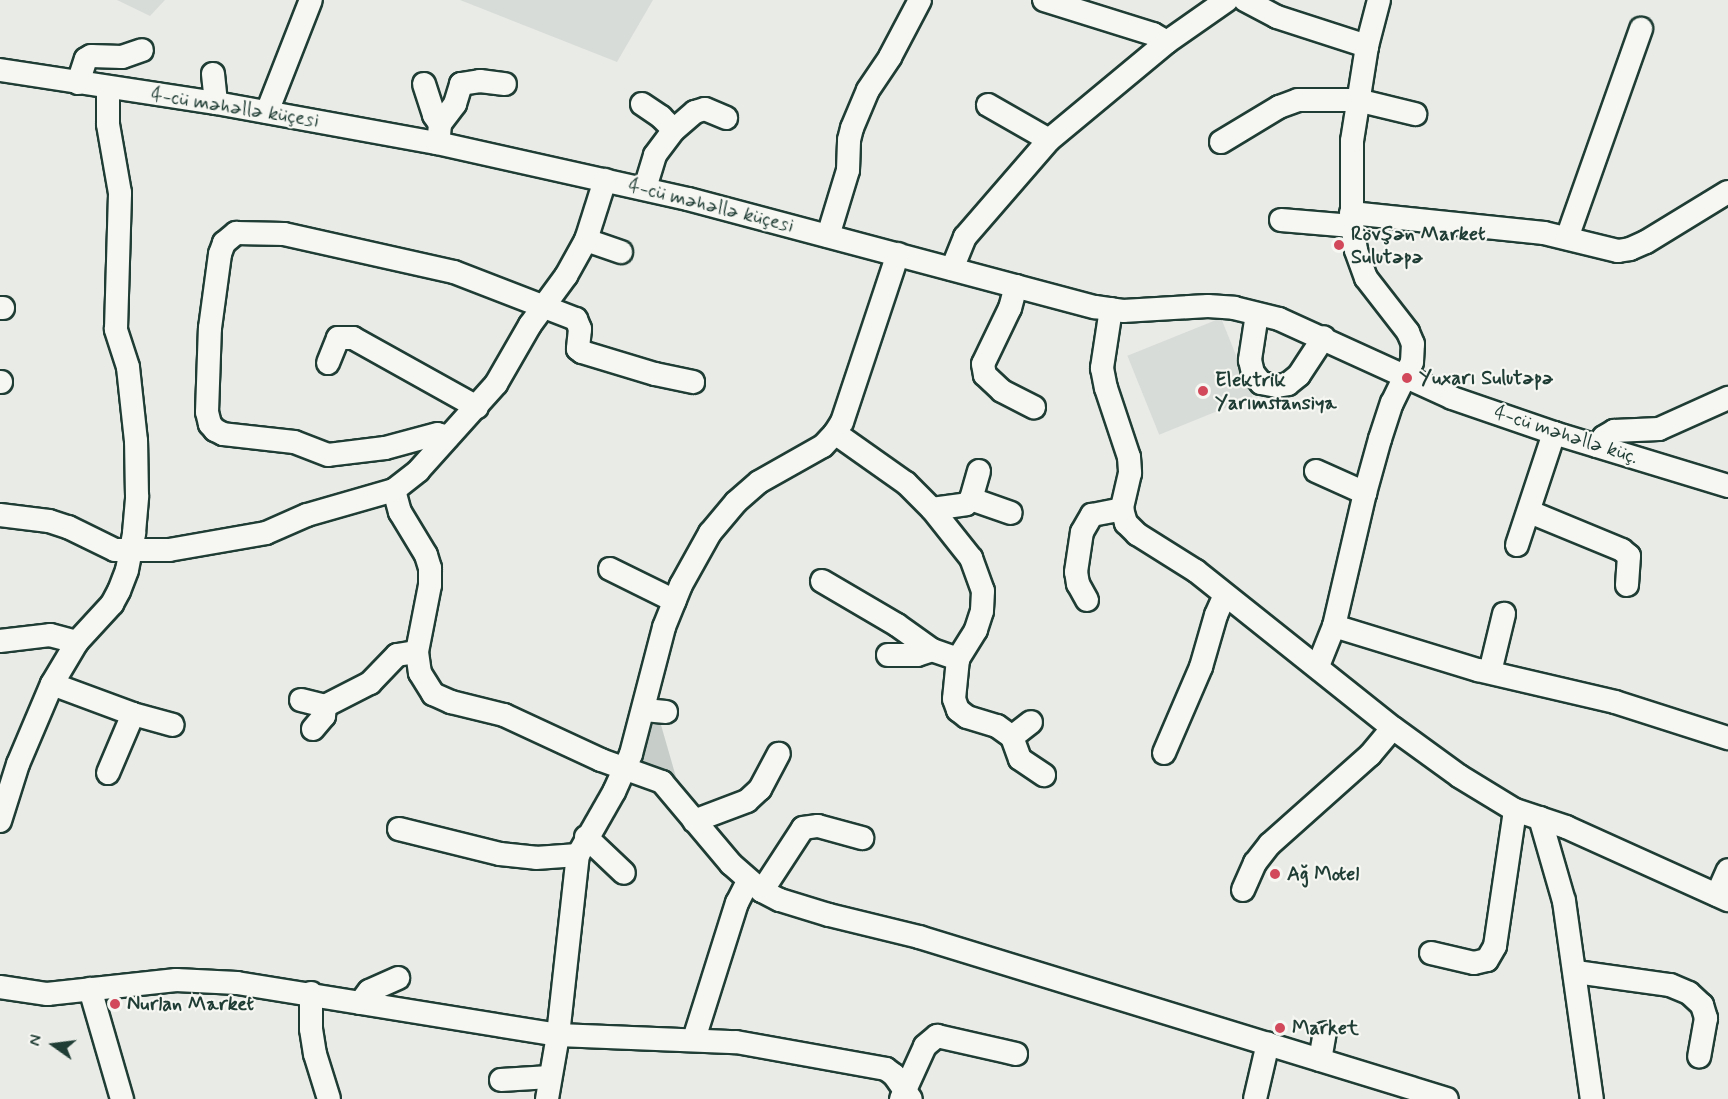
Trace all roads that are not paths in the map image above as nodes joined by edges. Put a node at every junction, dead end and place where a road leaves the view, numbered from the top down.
1 (311, 0) edge
2 (920, 0) edge
3 (1044, 0) edge
4 (1227, 0) edge
5 (1245, 0) edge
6 (1379, 0) edge
7 (1641, 28) dead end
8 (1167, 42) junction
9 (1367, 46) junction
10 (142, 50) dead end
11 (0, 70) edge
12 (213, 74) dead end
13 (78, 83) junction
14 (424, 84) dead end
15 (506, 84) dead end
16 (108, 88) junction
17 (1357, 99) junction
18 (216, 103) junction
19 (642, 104) dead end
20 (988, 105) dead end
21 (267, 112) junction
22 (1415, 114) dead end
23 (726, 118) dead end
24 (674, 130) junction
25 (439, 134) junction
26 (1049, 140) junction
27 (1221, 142) dead end
28 (605, 180) junction
29 (645, 188) junction
30 (1728, 192) edge
31 (1352, 219) junction
32 (1281, 220) dead end
33 (828, 236) junction
34 (1567, 238) junction
35 (586, 240) junction
36 (621, 252) dead end
37 (898, 254) junction
38 (952, 268) junction
39 (1016, 286) junction
40 (544, 306) junction
41 (1111, 309) junction
42 (1257, 314) junction
43 (1324, 337) junction
44 (328, 363) dead end
45 (1407, 378) junction
46 (693, 382) dead end
47 (1728, 398) edge
48 (477, 407) junction
49 (1034, 407) dead end
50 (1554, 433) junction
51 (835, 434) junction
52 (448, 437) junction
53 (1597, 447) junction
54 (979, 471) dead end
55 (1316, 471) dead end
56 (1728, 486) edge
57 (394, 490) junction
58 (1365, 493) junction
59 (971, 499) junction
60 (932, 509) junction
61 (1122, 509) junction
62 (1530, 512) junction
63 (1011, 513) dead end
64 (0, 515) edge
65 (1517, 545) dead end
66 (130, 551) junction
67 (610, 569) dead end
68 (822, 581) dead end
69 (1627, 585) dead end
70 (1225, 595) junction
71 (1087, 600) dead end
72 (675, 601) junction
73 (1504, 614) dead end
74 (1334, 626) junction
75 (0, 641) edge
76 (77, 642) junction
77 (932, 651) junction
78 (417, 652) junction
79 (888, 655) dead end
80 (958, 659) junction
81 (1318, 666) junction
82 (1490, 672) junction
83 (52, 684) junction
84 (301, 700) dead end
85 (325, 706) junction
86 (644, 710) junction
87 (666, 712) dead end
88 (133, 714) junction
89 (1031, 722) dead end
90 (173, 725) dead end
91 (1393, 728) junction
92 (313, 729) dead end
93 (1012, 736) junction
94 (1728, 738) edge
95 (1164, 753) dead end
96 (779, 754) dead end
97 (625, 769) junction
98 (108, 773) dead end
99 (1044, 775) dead end
100 (1515, 810) junction
101 (1540, 818) junction
102 (0, 820) edge
103 (694, 821) junction
104 (399, 829) dead end
105 (862, 838) dead end
106 (582, 846) junction
107 (1728, 870) edge
108 (624, 873) dead end
109 (755, 886) junction
110 (1243, 890) dead end
111 (1723, 898) edge
112 (1431, 954) dead end
113 (1576, 972) junction
114 (398, 978) dead end
115 (0, 987) edge
116 (90, 989) junction
117 (311, 993) junction
118 (360, 1003) junction
119 (1325, 1033) dead end
120 (558, 1035) junction
121 (694, 1039) junction
122 (1268, 1043) junction
123 (1016, 1054) dead end
124 (1700, 1056) dead end
125 (1320, 1060) junction
126 (501, 1080) dead end
127 (549, 1088) edge
128 (1402, 1092) edge
129 (906, 1096) edge
130 (122, 1099) edge
131 (329, 1099) edge
132 (1255, 1099) edge
133 (1447, 1099) edge
134 (1592, 1099) edge

1 - 21 street
2 - 33 street
3 - 8 street
4 - 8 street
5 - 9 street
6 - 9 street
7 - 34 street
8 - 26 street
9 - 17 street
10 - 13 street
11 - 13 street, 4-cü məhəllə küçesi
12 - 18 street
13 - 16 street, 4-cü məhəllə küçesi
14 - 25 street
15 - 25 street
16 - 18 street, 4-cü məhəllə küçesi
16 - 66 street
17 - 22 street
17 - 27 street
17 - 31 street
18 - 21 street, 4-cü məhəllə küçesi
19 - 24 street
20 - 26 street
21 - 25 street, 4-cü məhəllə küçesi
23 - 24 street
24 - 29 street
25 - 28 street, 4-cü məhəllə küçesi
26 - 38 street
28 - 29 street, 4-cü məhəllə küçesi
28 - 35 street
29 - 33 street, 4-cü məhəllə küçesi
30 - 34 street
31 - 32 street
31 - 34 street
31 - 45 street
33 - 37 street, 4-cü məhəllə küçesi
35 - 36 street
35 - 40 street
37 - 38 street, 4-cü məhəllə küçesi
37 - 51 street
38 - 39 street, 4-cü məhəllə küçesi
39 - 41 street, 4-cü məhəllə küçesi
39 - 49 street
40 - 46 street
40 - 48 street
40 - 52 street
41 - 42 street, 4-cü məhəllə küçesi
41 - 61 street
42 - 43 street, 4-cü məhəllə küçesi
42 - 43 street
43 - 45 street, 4-cü məhəllə küçesi
44 - 48 street
45 - 50 street, 4-cü məhəllə küç.
45 - 58 street
47 - 53 street
48 - 52 street
50 - 53 street, 4-cü məhəllə küç.
50 - 62 street
51 - 60 street
51 - 72 street
52 - 57 street
53 - 56 street, 4-cü məhəllə küç.
54 - 59 street
55 - 58 street
57 - 66 street
57 - 78 street
58 - 74 street
59 - 60 street
59 - 63 street
60 - 80 street
61 - 70 street
61 - 71 street
62 - 65 street
62 - 69 street
64 - 66 street
66 - 76 street
67 - 72 street
68 - 77 street
70 - 81 street
70 - 95 street
72 - 86 street
73 - 82 street
74 - 81 street
74 - 82 street
75 - 76 street
76 - 83 street
77 - 79 street
77 - 80 street
78 - 85 street
78 - 97 street
80 - 93 street
81 - 91 street
82 - 94 street
83 - 88 street
83 - 102 street
84 - 85 street
85 - 92 street
86 - 87 street
86 - 97 street
88 - 90 street
88 - 98 street
89 - 93 street
91 - 100 street
91 - 110 street
93 - 99 street
96 - 103 street
97 - 103 street
97 - 106 street
100 - 101 street
100 - 112 street
101 - 111 street
101 - 113 street
103 - 109 street
104 - 106 street
105 - 109 street
106 - 108 street
106 - 120 street
107 - 111 street
109 - 121 street
109 - 122 street
113 - 124 street
113 - 134 street
114 - 118 street
115 - 116 street
116 - 117 street
116 - 130 street
117 - 118 street
117 - 131 street
118 - 120 street
119 - 125 street
120 - 121 street
120 - 127 street
121 - 129 street
122 - 125 street
122 - 132 street
123 - 129 street
125 - 128 street
126 - 127 street
128 - 133 street

